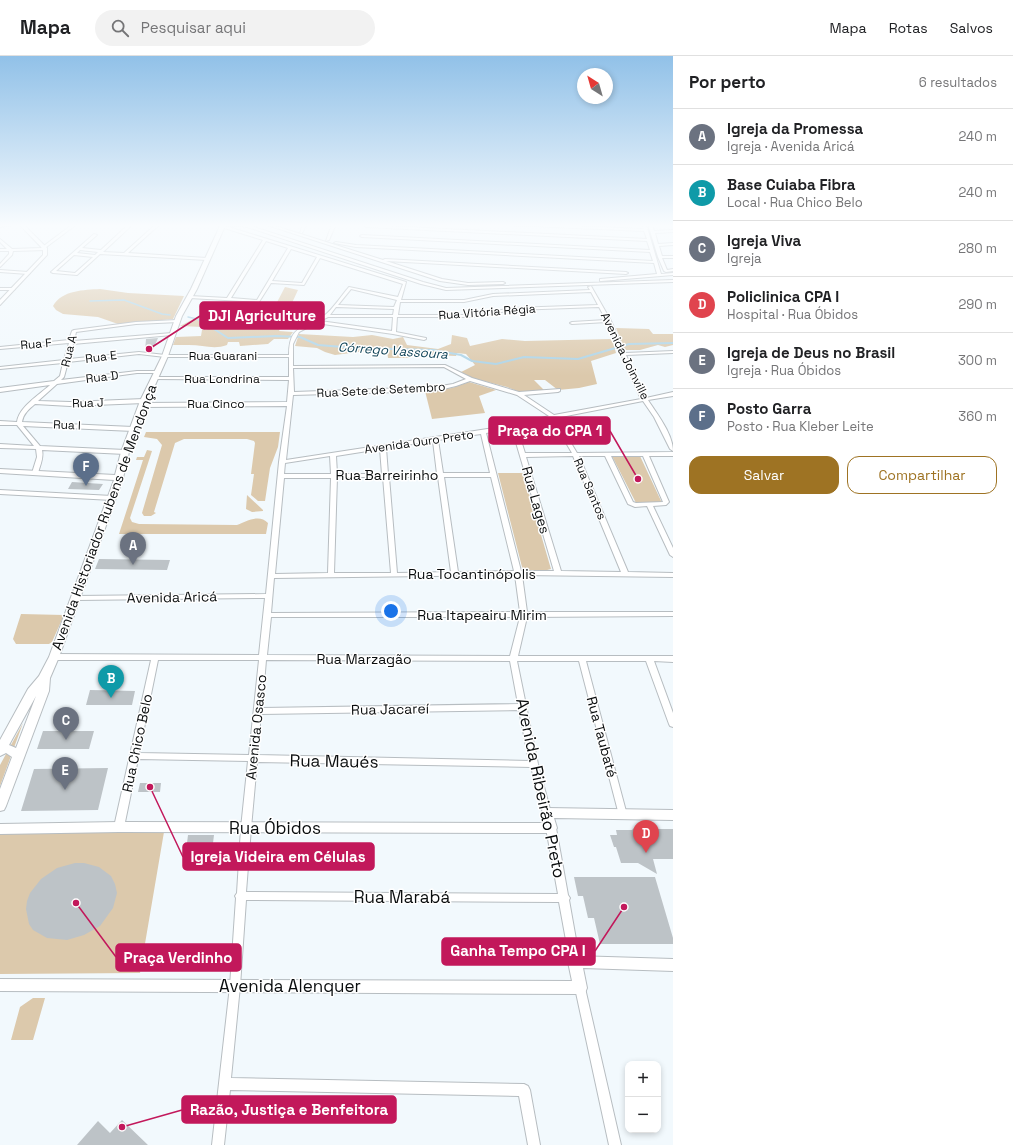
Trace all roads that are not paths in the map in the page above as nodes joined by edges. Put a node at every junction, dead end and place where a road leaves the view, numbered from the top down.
1 (26, 275) edge
2 (200, 275) edge
3 (243, 275) edge
4 (273, 275) edge
5 (308, 275) edge
6 (380, 275) edge
7 (398, 275) edge
8 (424, 275) edge
9 (655, 275) edge
10 (659, 275) joint
11 (673, 281) edge
12 (269, 282) junction
13 (588, 284) junction
14 (0, 289) edge
15 (13, 289) junction
16 (592, 292) junction
17 (190, 297) junction
18 (228, 299) junction
19 (398, 300) junction
20 (0, 303) edge
21 (335, 306) junction
22 (600, 306) junction
23 (396, 308) junction
24 (327, 316) junction
25 (396, 317) junction
26 (609, 320) junction
27 (177, 321) junction
28 (316, 322) junction
29 (572, 323) dead end
30 (394, 333) junction
31 (172, 334) junction
32 (424, 339) dead end
33 (72, 342) junction
34 (0, 348) edge
35 (621, 350) junction
36 (673, 352) edge
37 (155, 354) joint
38 (165, 356) junction
39 (290, 356) junction
40 (66, 361) junction
41 (292, 367) junction
42 (0, 368) edge
43 (155, 375) junction
44 (291, 379) junction
45 (470, 379) junction
46 (56, 382) junction
47 (0, 390) edge
48 (558, 390) dead end
49 (291, 394) junction
50 (519, 394) junction
51 (673, 394) edge
52 (644, 399) junction
53 (33, 402) junction
54 (143, 403) junction
55 (290, 404) junction
56 (553, 417) junction
57 (0, 424) edge
58 (19, 424) junction
59 (514, 427) junction
60 (133, 429) junction
61 (483, 432) junction
62 (435, 439) junction
63 (0, 446) edge
64 (382, 447) junction
65 (39, 448) junction
66 (673, 449) edge
67 (125, 452) junction
68 (333, 454) junction
69 (575, 454) junction
70 (607, 454) junction
71 (646, 454) junction
72 (673, 454) edge
73 (523, 455) junction
74 (282, 462) junction
75 (0, 471) edge
76 (34, 473) junction
77 (440, 475) junction
78 (494, 475) junction
79 (281, 476) junction
80 (334, 476) junction
81 (386, 476) junction
82 (119, 478) junction
83 (0, 492) edge
84 (112, 498) junction
85 (649, 505) junction
86 (673, 555) edge
87 (558, 573) junction
88 (625, 573) junction
89 (330, 574) junction
90 (394, 574) junction
91 (455, 574) junction
92 (518, 574) junction
93 (673, 575) edge
94 (271, 576) junction
95 (269, 596) junction
96 (76, 598) junction
97 (673, 614) edge
98 (267, 615) junction
99 (524, 615) junction
100 (54, 658) junction
101 (155, 658) junction
102 (262, 659) junction
103 (513, 659) junction
104 (582, 659) junction
105 (649, 659) junction
106 (673, 659) edge
107 (44, 678) junction
108 (522, 707) junction
109 (257, 711) junction
110 (673, 724) edge
111 (1, 749) edge
112 (19, 756) junction
113 (135, 756) junction
114 (252, 759) junction
115 (534, 764) junction
116 (0, 806) edge
117 (547, 814) junction
118 (622, 815) junction
119 (673, 815) edge
120 (119, 827) junction
121 (246, 828) junction
122 (551, 828) junction
123 (0, 829) edge
124 (240, 896) junction
125 (565, 898) junction
126 (575, 962) junction
127 (672, 967) edge
128 (0, 985) edge
129 (235, 986) junction
130 (580, 988) junction
131 (225, 1084) junction
132 (218, 1145) edge
133 (534, 1145) edge
134 (615, 1145) edge

1 - 15 street
2 - 17 main road, Avenida Historiador Rubens de Mendonça
3 - 18 street
4 - 12 street
5 - 12 street
6 - 19 street
7 - 13 street
8 - 10 street
9 - 10 street
11 - 13 street
12 - 18 street
13 - 16 street, Avenida Joinville
14 - 15 street
15 - 20 street
16 - 19 street
16 - 22 street, Avenida Joinville
17 - 18 street
17 - 27 main road, Avenida Historiador Rubens de Mendonça
19 - 21 street
19 - 23 street
21 - 23 street
21 - 24 street
22 - 25 street, Rua Vitória Régia
22 - 26 street, Avenida Joinville
23 - 25 street
24 - 25 street, Rua Vitória Régia
24 - 28 street, Avenida Osasco
25 - 30 street
26 - 29 street
26 - 35 street, Avenida Joinville
27 - 31 main road, Avenida Historiador Rubens de Mendonça
27 - 33 street, Rua A
28 - 30 street
28 - 39 street, Avenida Osasco
30 - 32 street
31 - 33 street
31 - 38 main road, Avenida Historiador Rubens de Mendonça
33 - 34 street, Rua F
33 - 40 street, Rua A
35 - 36 street
35 - 52 street, Avenida Joinville
37 - 38 street, Rua Guarani
37 - 40 street, Rua E
38 - 39 street, Rua Guarani
38 - 43 main road, Avenida Historiador Rubens de Mendonça
39 - 41 street, Avenida Osasco
40 - 42 street, Rua E
40 - 46 street, Rua A
41 - 44 street, Avenida Osasco
41 - 45 street, Rua Santos
43 - 44 street, Rua Londrina
43 - 46 street, Rua D
43 - 54 main road, Avenida Historiador Rubens de Mendonça
44 - 49 street, Avenida Osasco
45 - 49 street, Rua Sete de Setembro
45 - 50 street, Rua Santos
46 - 47 street, Rua D
46 - 53 street, Rua A
48 - 50 street
49 - 55 street, Avenida Osasco
50 - 56 street, Rua Santos
51 - 52 street, Avenida Ouro Preto
52 - 56 street, Avenida Ouro Preto
52 - 66 street, Avenida Joinville
53 - 54 street, Rua J
53 - 58 street, Rua A
54 - 55 street, Rua Cinco
54 - 60 main road, Avenida Historiador Rubens de Mendonça
55 - 74 street, Avenida Osasco
56 - 59 street, Avenida Ouro Preto
56 - 69 street, Rua Santos
57 - 58 street, Rua I
58 - 60 street, Rua I
58 - 65 street
59 - 61 street, Avenida Ouro Preto
59 - 73 street, Rua Lages
60 - 67 main road, Avenida Historiador Rubens de Mendonça
61 - 62 street, Avenida Ouro Preto
61 - 78 street, Avenida Ribeirão Preto
62 - 64 street, Avenida Ouro Preto
62 - 77 street
63 - 65 street
64 - 68 street, Avenida Ouro Preto
64 - 81 street
65 - 67 street
65 - 76 street
67 - 82 main road, Avenida Historiador Rubens de Mendonça
68 - 74 street, Avenida Ouro Preto
68 - 80 street
69 - 70 street
69 - 73 street
69 - 88 street, Rua Santos
70 - 71 street
70 - 85 street
71 - 72 street
71 - 85 street
73 - 87 street, Rua Lages
74 - 79 street, Avenida Osasco
75 - 76 main road
76 - 82 main road
77 - 78 street, Rua Barreirinho
77 - 81 street, Rua Barreirinho
77 - 91 street
78 - 92 street, Avenida Ribeirão Preto
79 - 80 street, Rua Barreirinho
79 - 94 street, Avenida Osasco
80 - 81 street, Rua Barreirinho
80 - 89 street
81 - 90 street
82 - 84 main road, Avenida Historiador Rubens de Mendonça
83 - 84 street
84 - 96 main road, Avenida Historiador Rubens de Mendonça
85 - 86 street
87 - 88 street, Rua Tocantinópolis
87 - 92 street, Rua Tocantinópolis
88 - 93 street, Rua Tocantinópolis
89 - 90 street, Rua Tocantinópolis
89 - 94 street, Rua Tocantinópolis
90 - 91 street, Rua Tocantinópolis
91 - 92 street, Rua Tocantinópolis
92 - 99 street, Avenida Ribeirão Preto
94 - 95 street, Avenida Osasco
95 - 96 street, Avenida Aricá
95 - 98 street, Avenida Osasco
96 - 100 main road, Avenida Historiador Rubens de Mendonça
97 - 99 street, Rua Itapeairu Mirim
98 - 99 street, Rua Itapeairu Mirim
98 - 102 street, Avenida Osasco
99 - 103 street, Avenida Ribeirão Preto
100 - 101 street, Rua Marzagão
100 - 107 main road, Avenida Historiador Rubens de Mendonça
101 - 102 street, Rua Marzagão
101 - 113 street, Rua Chico Belo
102 - 103 street, Rua Marzagão
102 - 109 street, Avenida Osasco
103 - 104 street, Rua Marzagão
103 - 108 street, Avenida Ribeirão Preto
104 - 105 street, Rua Marzagão
104 - 118 street, Rua Taubaté
105 - 106 street, Rua Marzagão
105 - 110 street
107 - 111 main road, Avenida Historiador Rubens de Mendonça
107 - 112 main road, Avenida Historiador Rubens de Mendonça
108 - 109 street, Rua Jacareí
108 - 115 street, Avenida Ribeirão Preto
109 - 114 street, Avenida Osasco
111 - 112 main road
112 - 116 main road, Avenida Historiador Rubens de Mendonça
113 - 114 street, Rua Maués
113 - 120 street, Rua Chico Belo
114 - 115 street, Rua Maués
114 - 121 street, Avenida Osasco
115 - 117 street, Avenida Ribeirão Preto
117 - 118 street
117 - 122 street, Avenida Ribeirão Preto
118 - 119 street
120 - 121 street, Rua Óbidos
120 - 123 street, Rua Óbidos
121 - 122 street, Rua Óbidos
121 - 124 street, Avenida Osasco
122 - 125 street, Avenida Ribeirão Preto
124 - 125 street, Rua Marabá
124 - 129 street, Avenida Osasco
125 - 126 street, Avenida Ribeirão Preto
126 - 127 street
126 - 130 street, Avenida Ribeirão Preto
128 - 129 street, Avenida Alenquer
129 - 130 street, Avenida Alenquer
129 - 131 street, Avenida Osasco
130 - 134 street, Avenida Ribeirão Preto
131 - 132 street, Avenida Osasco
131 - 133 street

